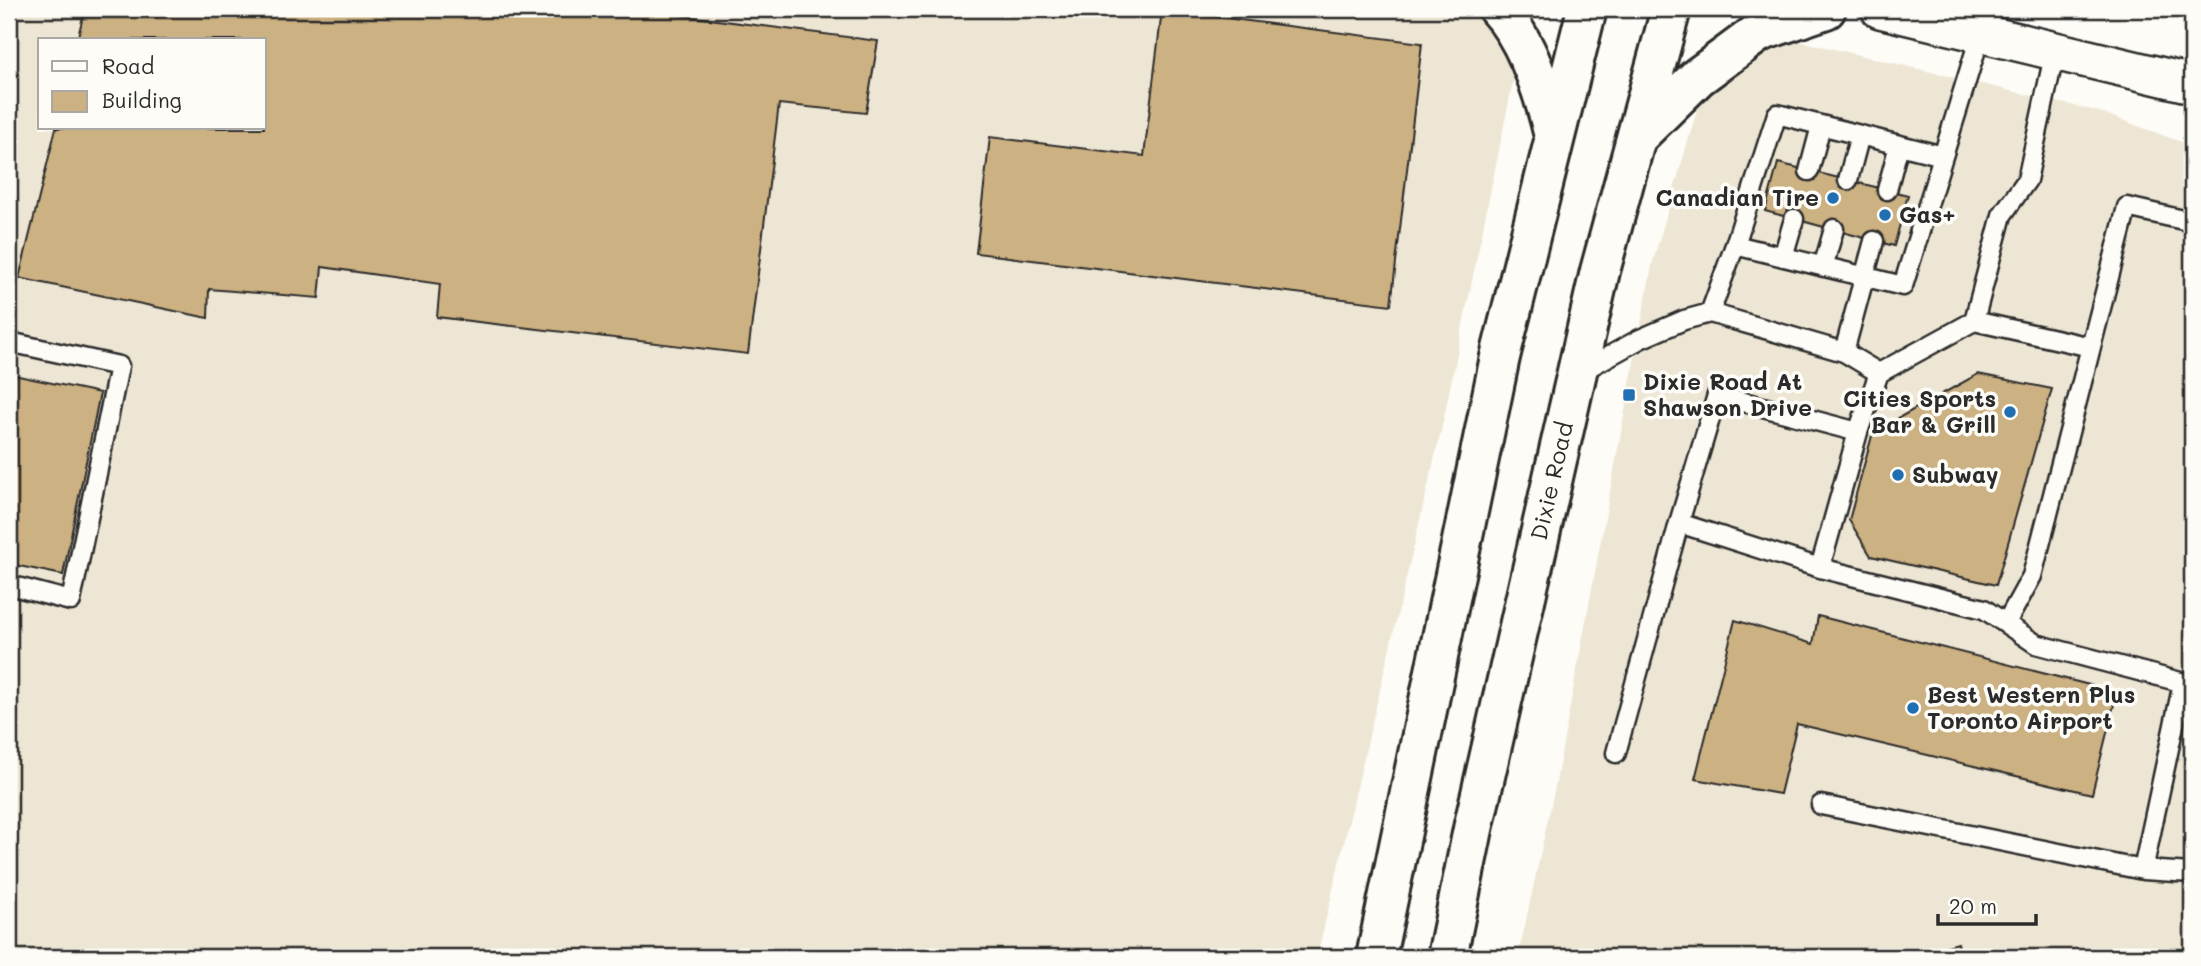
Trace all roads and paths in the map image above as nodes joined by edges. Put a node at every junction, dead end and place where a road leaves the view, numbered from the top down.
1 (1499, 9) edge
2 (1587, 9) edge
3 (1671, 9) edge
4 (1826, 9) edge
5 (1880, 9) edge
6 (1981, 33) junction
7 (2055, 51) junction
8 (2192, 84) edge
9 (1821, 125) junction
10 (1860, 135) junction
11 (1637, 137) junction
12 (1555, 138) junction
13 (1899, 145) junction
14 (1943, 156) junction
15 (1809, 171) dead end
16 (1848, 180) dead end
17 (1887, 190) dead end
18 (1794, 219) dead end
19 (2192, 222) edge
20 (1834, 229) dead end
21 (1874, 241) dead end
22 (1735, 245) junction
23 (1783, 257) junction
24 (1823, 267) junction
25 (1864, 278) junction
26 (1710, 313) junction
27 (1973, 321) junction
28 (9, 342) edge
29 (2091, 348) junction
30 (1844, 352) junction
31 (1879, 373) junction
32 (1577, 374) junction
33 (1858, 432) junction
34 (1679, 523) junction
35 (1820, 568) junction
36 (9, 585) edge
37 (2006, 623) junction
38 (2188, 684) edge
39 (1616, 753) dead end
40 (1821, 805) dead end
41 (2143, 870) junction
42 (2192, 873) edge
43 (1376, 957) edge
44 (1447, 957) edge

1 - 12 main road
2 - 12 main road
3 - 11 main road, Dixie Road
4 - 11 main road
5 - 6 street
6 - 7 street
6 - 14 lane
7 - 8 street
7 - 27 lane
9 - 10 lane
9 - 15 lane
9 - 22 lane
10 - 13 lane
10 - 16 lane
11 - 32 main road, Dixie Road
12 - 43 main road
13 - 14 lane
13 - 17 lane
14 - 25 lane
18 - 23 lane
19 - 29 lane
20 - 24 lane
21 - 25 lane
22 - 23 lane
22 - 26 lane
23 - 24 lane
24 - 25 lane
25 - 30 lane
26 - 30 lane
26 - 32 lane
27 - 29 lane
27 - 31 lane
28 - 36 lane
29 - 37 lane
30 - 31 lane
31 - 33 lane
32 - 44 main road, Dixie Road
33 - 34 lane
33 - 35 lane
34 - 35 lane
34 - 39 lane
35 - 37 lane
37 - 38 lane
38 - 41 lane
40 - 41 lane
41 - 42 lane

